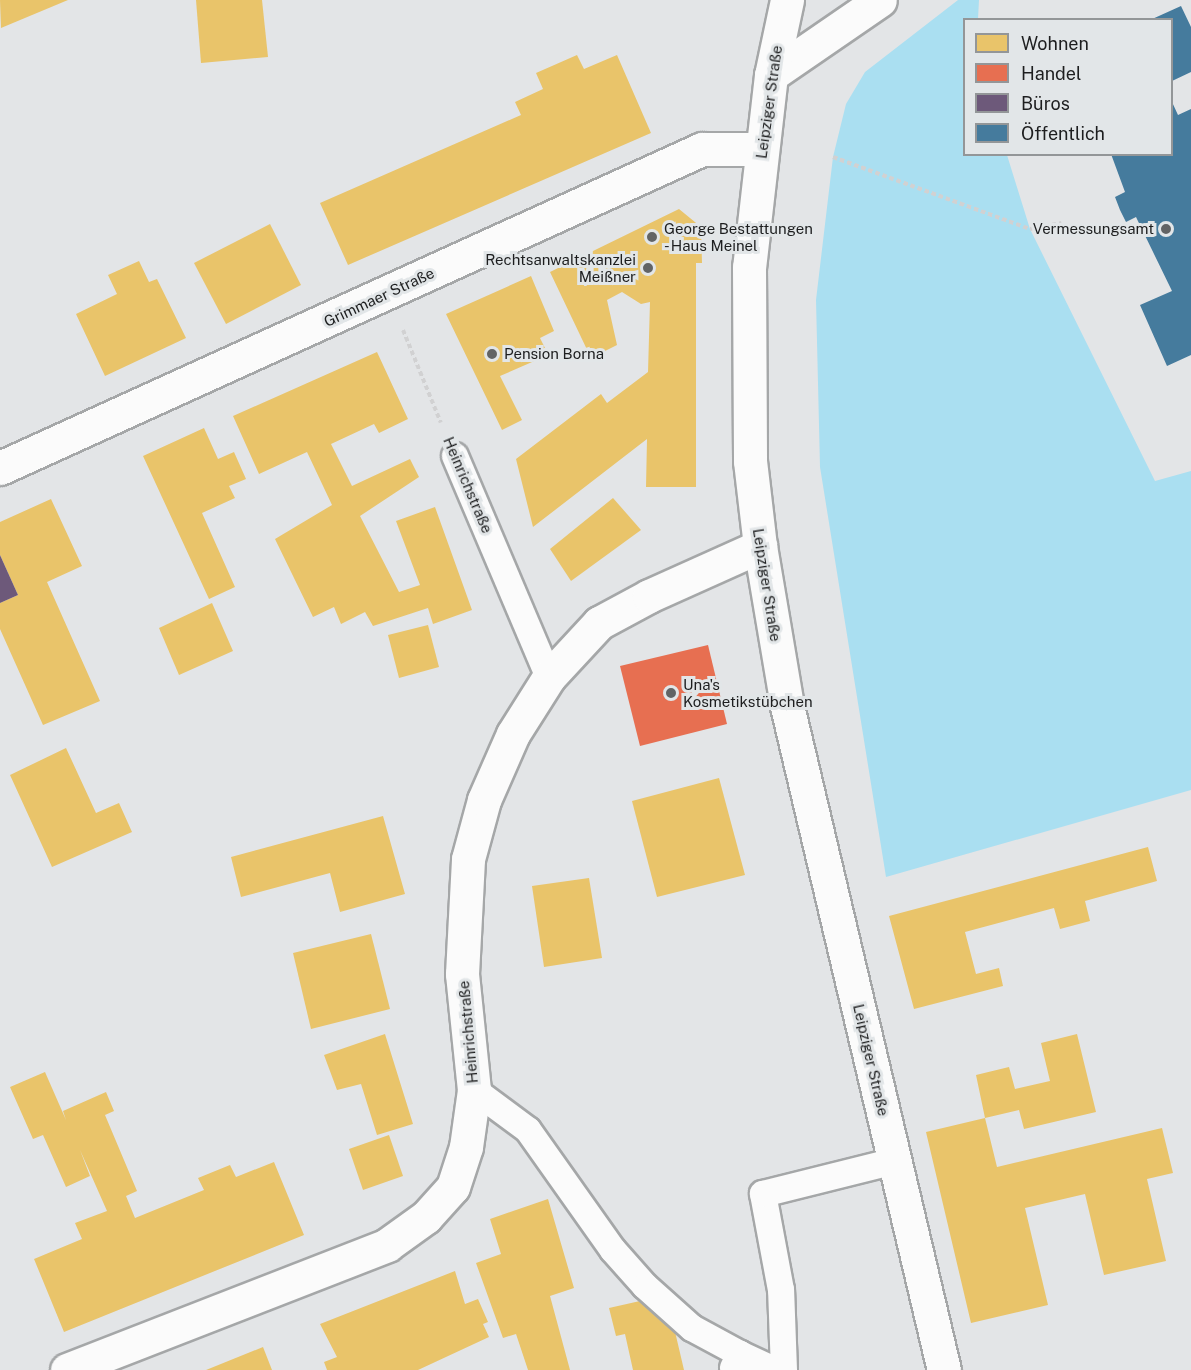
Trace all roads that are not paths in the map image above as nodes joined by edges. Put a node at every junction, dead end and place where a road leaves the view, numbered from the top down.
1 (787, 0) edge
2 (880, 0) edge
3 (771, 75) junction
4 (762, 148) junction
5 (455, 456) road end
6 (0, 468) edge
7 (760, 546) junction
8 (549, 677) junction
9 (474, 1090) junction
10 (895, 1161) junction
11 (736, 1362) edge
12 (67, 1370) edge
13 (775, 1370) edge
14 (783, 1370) edge
15 (944, 1370) edge

1 - 3 street, Leipziger Straße
2 - 3 street
3 - 4 street, Leipziger Straße
4 - 6 street, Grimmaer Straße
4 - 7 street, Leipziger Straße
5 - 8 lane, Heinrichstraße
7 - 8 street, Heinrichstraße
7 - 10 street, Leipziger Straße
8 - 9 street, Heinrichstraße
9 - 11 lane
9 - 12 street, Heinrichstraße
10 - 14 lane
10 - 15 street, Leipziger Straße
11 - 13 lane

